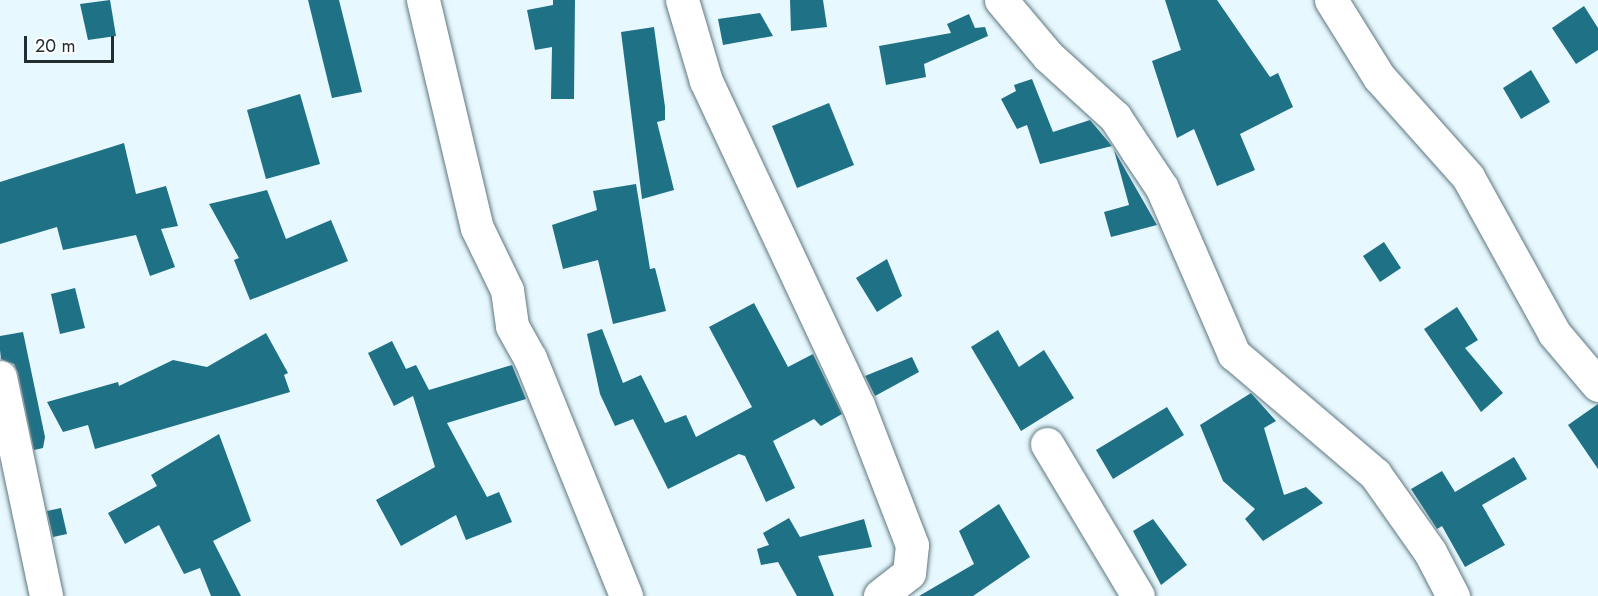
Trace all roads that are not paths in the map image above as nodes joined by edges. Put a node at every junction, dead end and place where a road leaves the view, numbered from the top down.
1 (423, 0) edge
2 (682, 0) edge
3 (1001, 0) edge
4 (1331, 0) edge
5 (0, 377) edge
6 (1598, 385) edge
7 (1047, 444) dead end
8 (46, 596) edge
9 (626, 596) edge
10 (880, 596) edge
11 (1138, 596) edge
12 (1453, 596) edge

1 - 9 street
2 - 10 street
3 - 12 street
4 - 6 street
5 - 8 street
7 - 11 street

